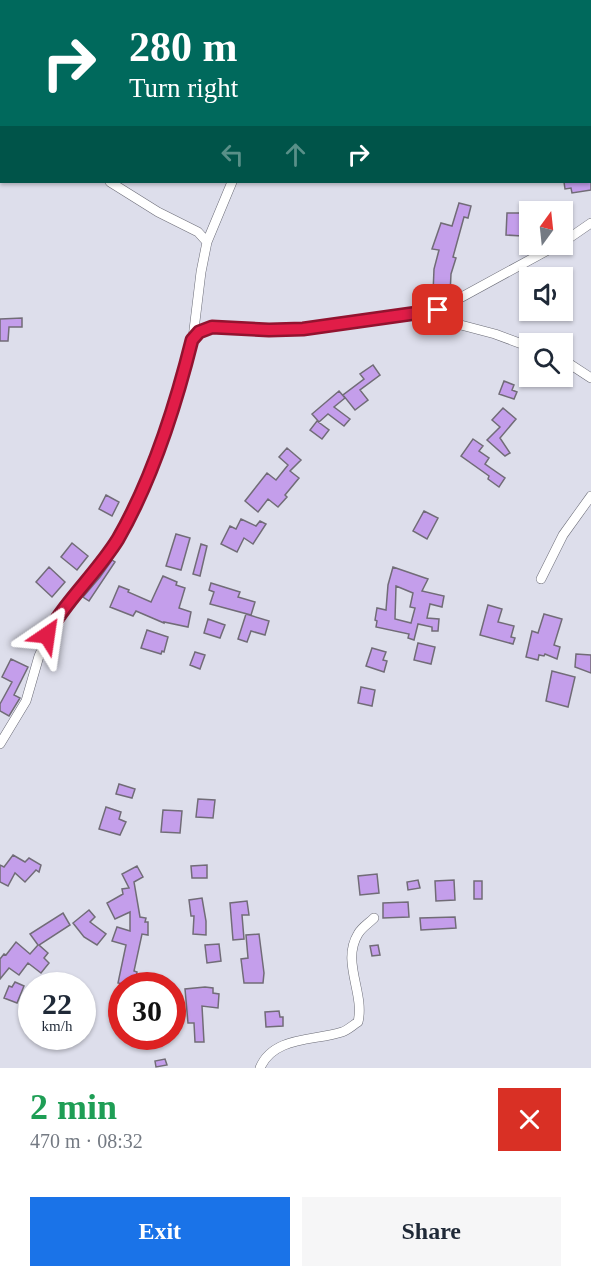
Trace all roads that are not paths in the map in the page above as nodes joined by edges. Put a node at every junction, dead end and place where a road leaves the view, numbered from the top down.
1 (112, 183) edge
2 (232, 183) edge
3 (591, 223) edge
4 (573, 236) edge
5 (207, 242) junction
6 (540, 255) edge
7 (417, 313) junction
8 (192, 340) junction
9 (519, 343) edge
10 (573, 366) edge
11 (591, 378) edge
12 (591, 496) edge
13 (541, 579) dead end
14 (0, 744) edge
15 (375, 918) dead end
16 (260, 1068) edge

1 - 5 street
2 - 5 street
3 - 4 street
5 - 8 street
6 - 7 street
7 - 8 street
7 - 9 street
8 - 14 street
10 - 11 street
12 - 13 street
15 - 16 street

